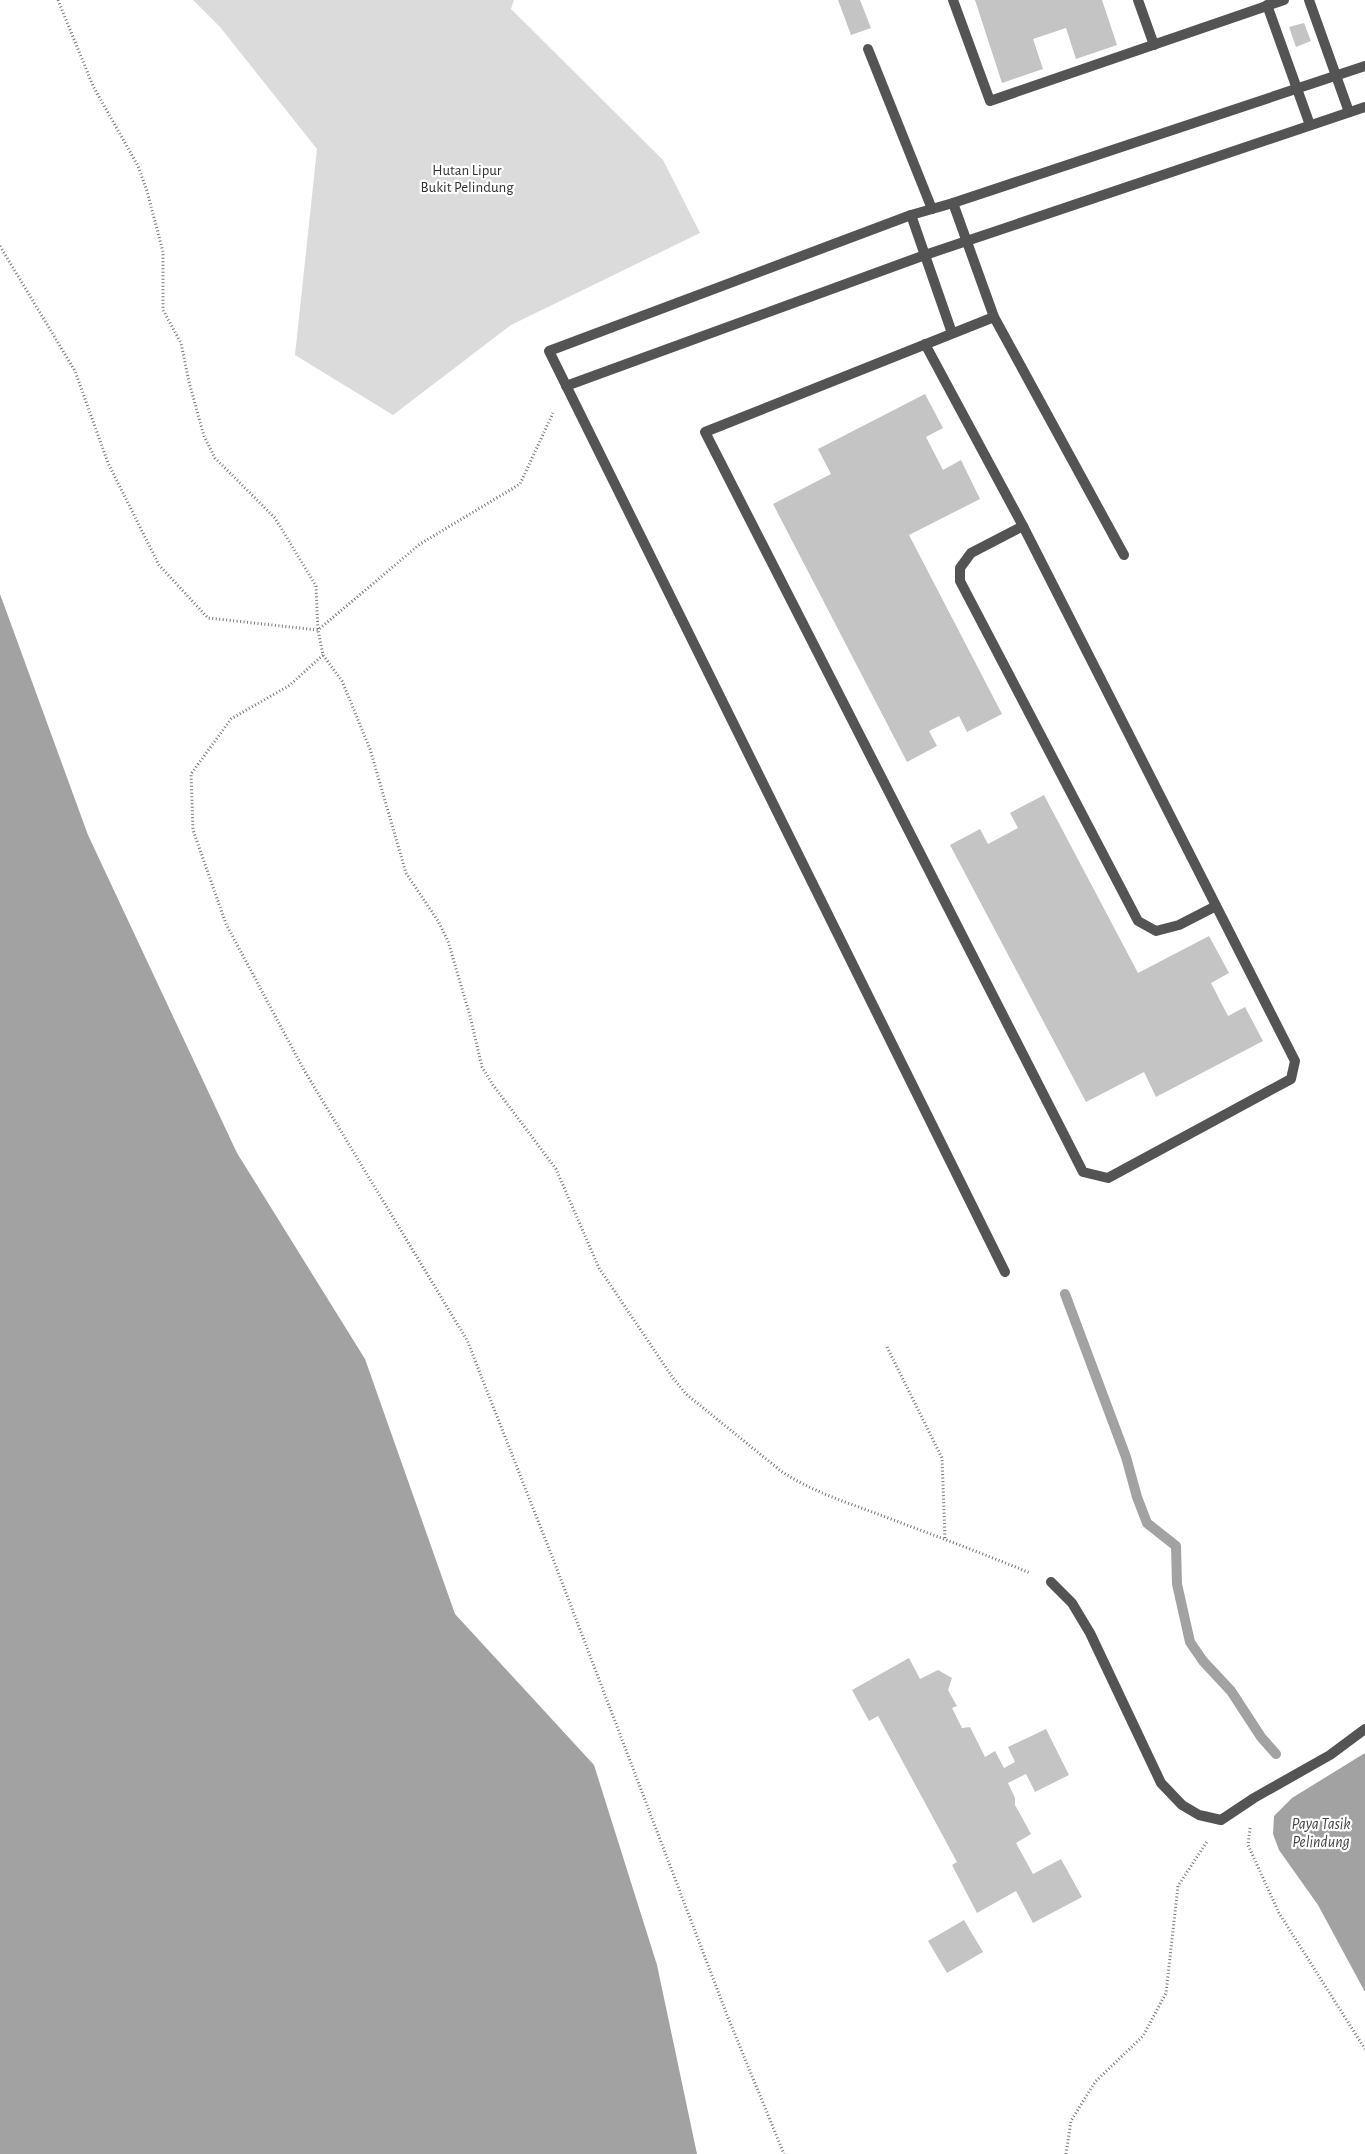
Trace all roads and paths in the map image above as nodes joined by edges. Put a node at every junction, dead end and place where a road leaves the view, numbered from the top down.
1 (58, 0) edge
2 (954, 0) edge
3 (1138, 0) edge
4 (1284, 0) edge
5 (1309, 0) edge
6 (1267, 5) junction
7 (1154, 45) junction
8 (868, 49) dead end
9 (1365, 66) edge
10 (1336, 76) junction
11 (1298, 89) junction
12 (1365, 107) edge
13 (1349, 112) junction
14 (1310, 125) junction
15 (953, 203) junction
16 (932, 209) junction
17 (911, 215) junction
18 (967, 241) junction
19 (0, 246) edge
20 (925, 255) junction
21 (994, 317) junction
22 (952, 333) junction
23 (925, 344) junction
24 (566, 386) junction
25 (1023, 526) junction
26 (1124, 555) dead end
27 (318, 630) junction
28 (323, 655) junction
29 (1216, 906) junction
30 (1005, 1272) dead end
31 (886, 1347) dead end
32 (946, 1538) junction
33 (1051, 1582) joint
34 (1365, 1729) edge
35 (1254, 1798) junction
36 (1221, 1820) junction
37 (1365, 2049) edge
38 (784, 2154) edge
39 (1066, 2154) edge

1 - 27 path
2 - 7 street
3 - 7 street
4 - 6 street
5 - 10 street
6 - 7 street
6 - 11 street
8 - 16 street
9 - 10 street
10 - 11 street
10 - 13 street
11 - 14 street
11 - 15 street
12 - 13 street
13 - 14 street
14 - 18 street
15 - 16 street
15 - 18 street
16 - 17 street
17 - 20 street
17 - 24 street
18 - 20 street
18 - 21 street
19 - 27 path
20 - 22 street
20 - 24 street
21 - 22 street
21 - 26 street
22 - 23 street
23 - 25 street
23 - 29 street
24 - 27 path
24 - 30 street
25 - 29 street
25 - 29 street
27 - 28 path
28 - 32 path
28 - 38 path
31 - 32 path
32 - 33 path
33 - 36 street
34 - 35 street
35 - 36 street
35 - 37 path
36 - 39 path

